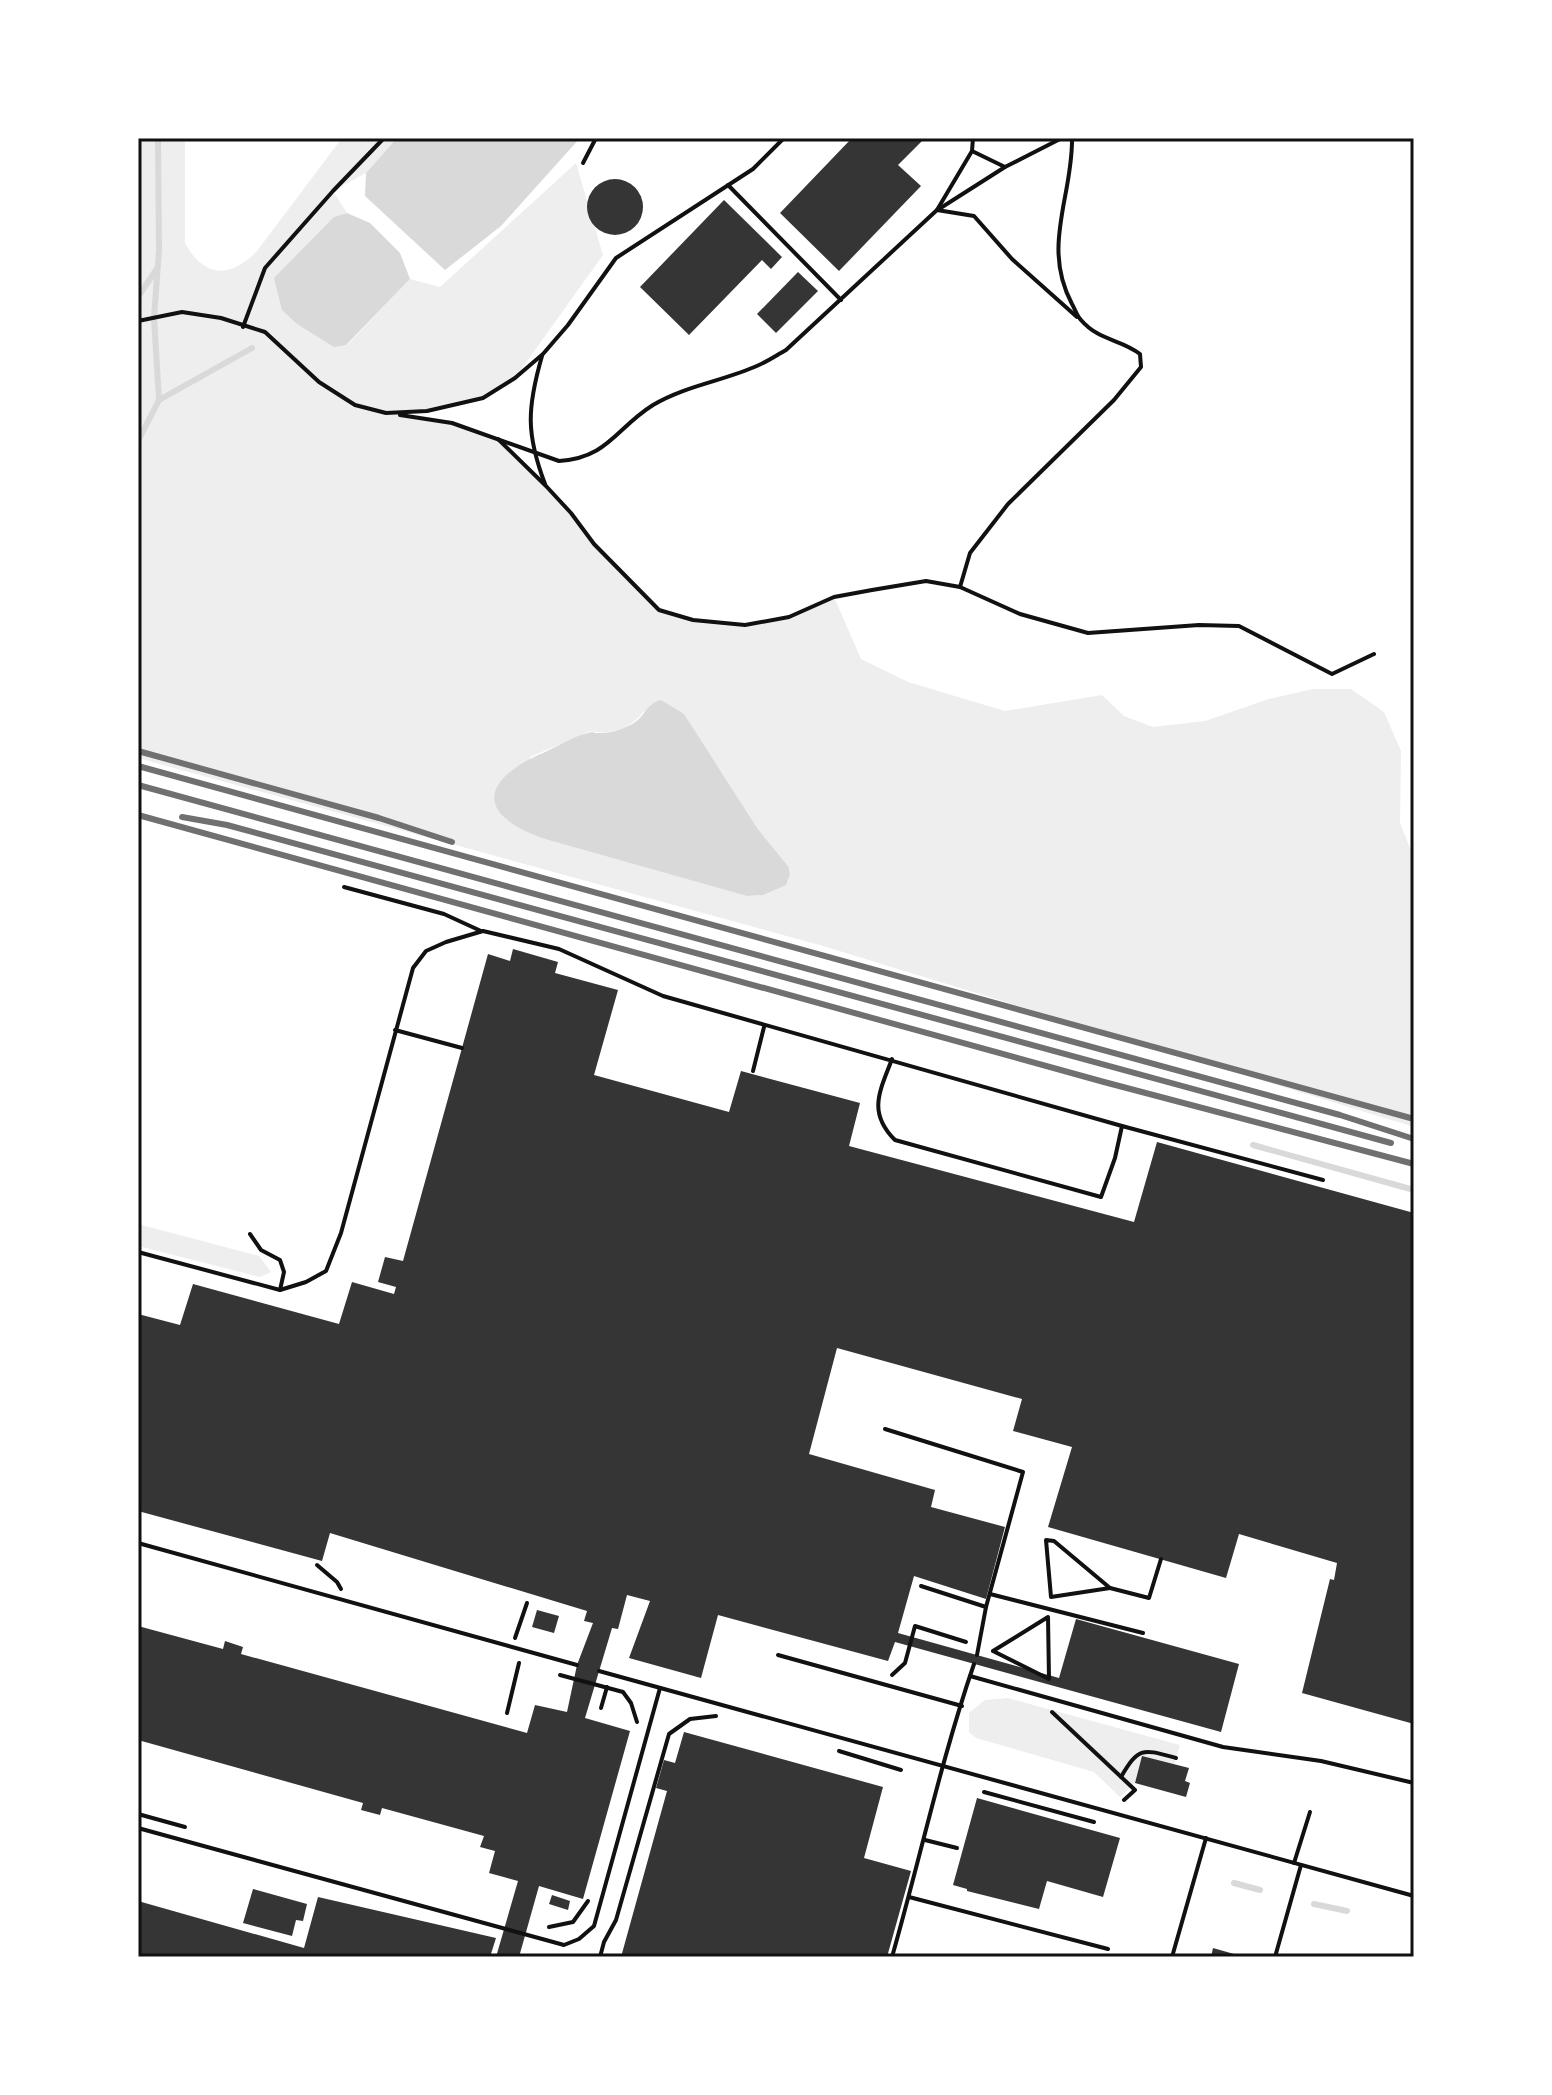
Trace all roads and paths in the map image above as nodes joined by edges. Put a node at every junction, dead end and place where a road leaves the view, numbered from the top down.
1 (384, 138) edge
2 (596, 138) edge
3 (784, 138) edge
4 (973, 138) edge
5 (1062, 138) edge
6 (1072, 138) edge
7 (972, 151) junction
8 (583, 163) dead end
9 (1005, 167) junction
10 (728, 185) junction
11 (937, 210) junction
12 (841, 300) junction
13 (1081, 320) junction
14 (138, 321) edge
15 (243, 327) junction
16 (543, 354) junction
17 (386, 413) junction
18 (498, 439) junction
19 (532, 451) junction
20 (546, 486) junction
21 (960, 587) junction
22 (1374, 654) dead end
23 (344, 887) dead end
24 (483, 931) junction
25 (764, 1026) junction
26 (395, 1030) junction
27 (462, 1048) dead end
28 (892, 1059) junction
29 (753, 1071) dead end
30 (1122, 1126) junction
31 (1323, 1180) dead end
32 (250, 1234) dead end
33 (138, 1252) edge
34 (280, 1290) junction
35 (885, 1429) dead end
36 (138, 1543) edge
37 (1161, 1559) dead end
38 (921, 1586) dead end
39 (1110, 1588) junction
40 (990, 1594) junction
41 (527, 1603) dead end
42 (986, 1607) junction
43 (1143, 1633) dead end
44 (966, 1642) dead end
45 (512, 1647) junction
46 (993, 1651) joint
47 (778, 1655) dead end
48 (977, 1655) dead end
49 (519, 1663) dead end
50 (974, 1664) dead end
51 (577, 1665) dead end
52 (599, 1671) dead end
53 (892, 1675) dead end
54 (970, 1676) junction
55 (607, 1688) dead end
56 (660, 1688) junction
57 (623, 1692) dead end
58 (962, 1706) junction
59 (601, 1708) dead end
60 (1052, 1712) dead end
61 (507, 1713) dead end
62 (719, 1716) dead end
63 (638, 1720) dead end
64 (825, 1747) dead end
65 (1176, 1758) dead end
66 (941, 1767) junction
67 (901, 1770) dead end
68 (1121, 1777) junction
69 (1414, 1783) edge
70 (984, 1792) dead end
71 (1124, 1800) dead end
72 (1310, 1812) dead end
73 (1094, 1822) dead end
74 (138, 1828) edge
75 (1206, 1838) junction
76 (925, 1840) junction
77 (957, 1848) dead end
78 (1294, 1863) junction
79 (1301, 1865) junction
80 (1414, 1896) edge
81 (909, 1897) junction
82 (588, 1900) dead end
83 (549, 1928) dead end
84 (1108, 1949) dead end
85 (600, 1957) edge
86 (892, 1957) edge
87 (1172, 1957) edge
88 (1275, 1957) edge

1 - 15 path
2 - 8 path
3 - 10 path
4 - 7 path
5 - 9 path
6 - 13 path
7 - 9 path
7 - 11 path
9 - 11 path
10 - 12 path
10 - 16 path
11 - 12 path
11 - 13 path
12 - 19 path
13 - 21 path
14 - 15 path
15 - 17 path
16 - 17 path
16 - 19 path
17 - 18 path
18 - 19 path
18 - 20 path
19 - 20 path
20 - 21 path
21 - 22 path
23 - 24 lane
24 - 25 lane
24 - 26 lane
25 - 28 lane
25 - 29 lane
26 - 27 lane
26 - 34 lane
28 - 30 lane
28 - 30 lane
30 - 31 lane
32 - 34 lane
33 - 34 lane
35 - 40 lane
36 - 45 lane
37 - 39 path
38 - 42 lane
39 - 39 path
40 - 42 lane
40 - 43 lane
41 - 45 path
42 - 48 lane
44 - 53 path
45 - 51 lane
46 - 46 path
47 - 58 lane
49 - 61 path
50 - 54 lane
52 - 56 lane
54 - 58 lane
54 - 69 lane
55 - 59 path
56 - 66 lane
56 - 74 lane
57 - 63 path
58 - 66 lane
60 - 68 path
62 - 85 path
64 - 67 path
65 - 68 path
66 - 75 lane
66 - 76 lane
68 - 71 path
70 - 73 path
72 - 78 lane
75 - 78 lane
75 - 87 lane
76 - 77 lane
76 - 81 lane
78 - 79 lane
79 - 80 lane
79 - 88 lane
81 - 84 lane
81 - 86 lane
82 - 83 path

